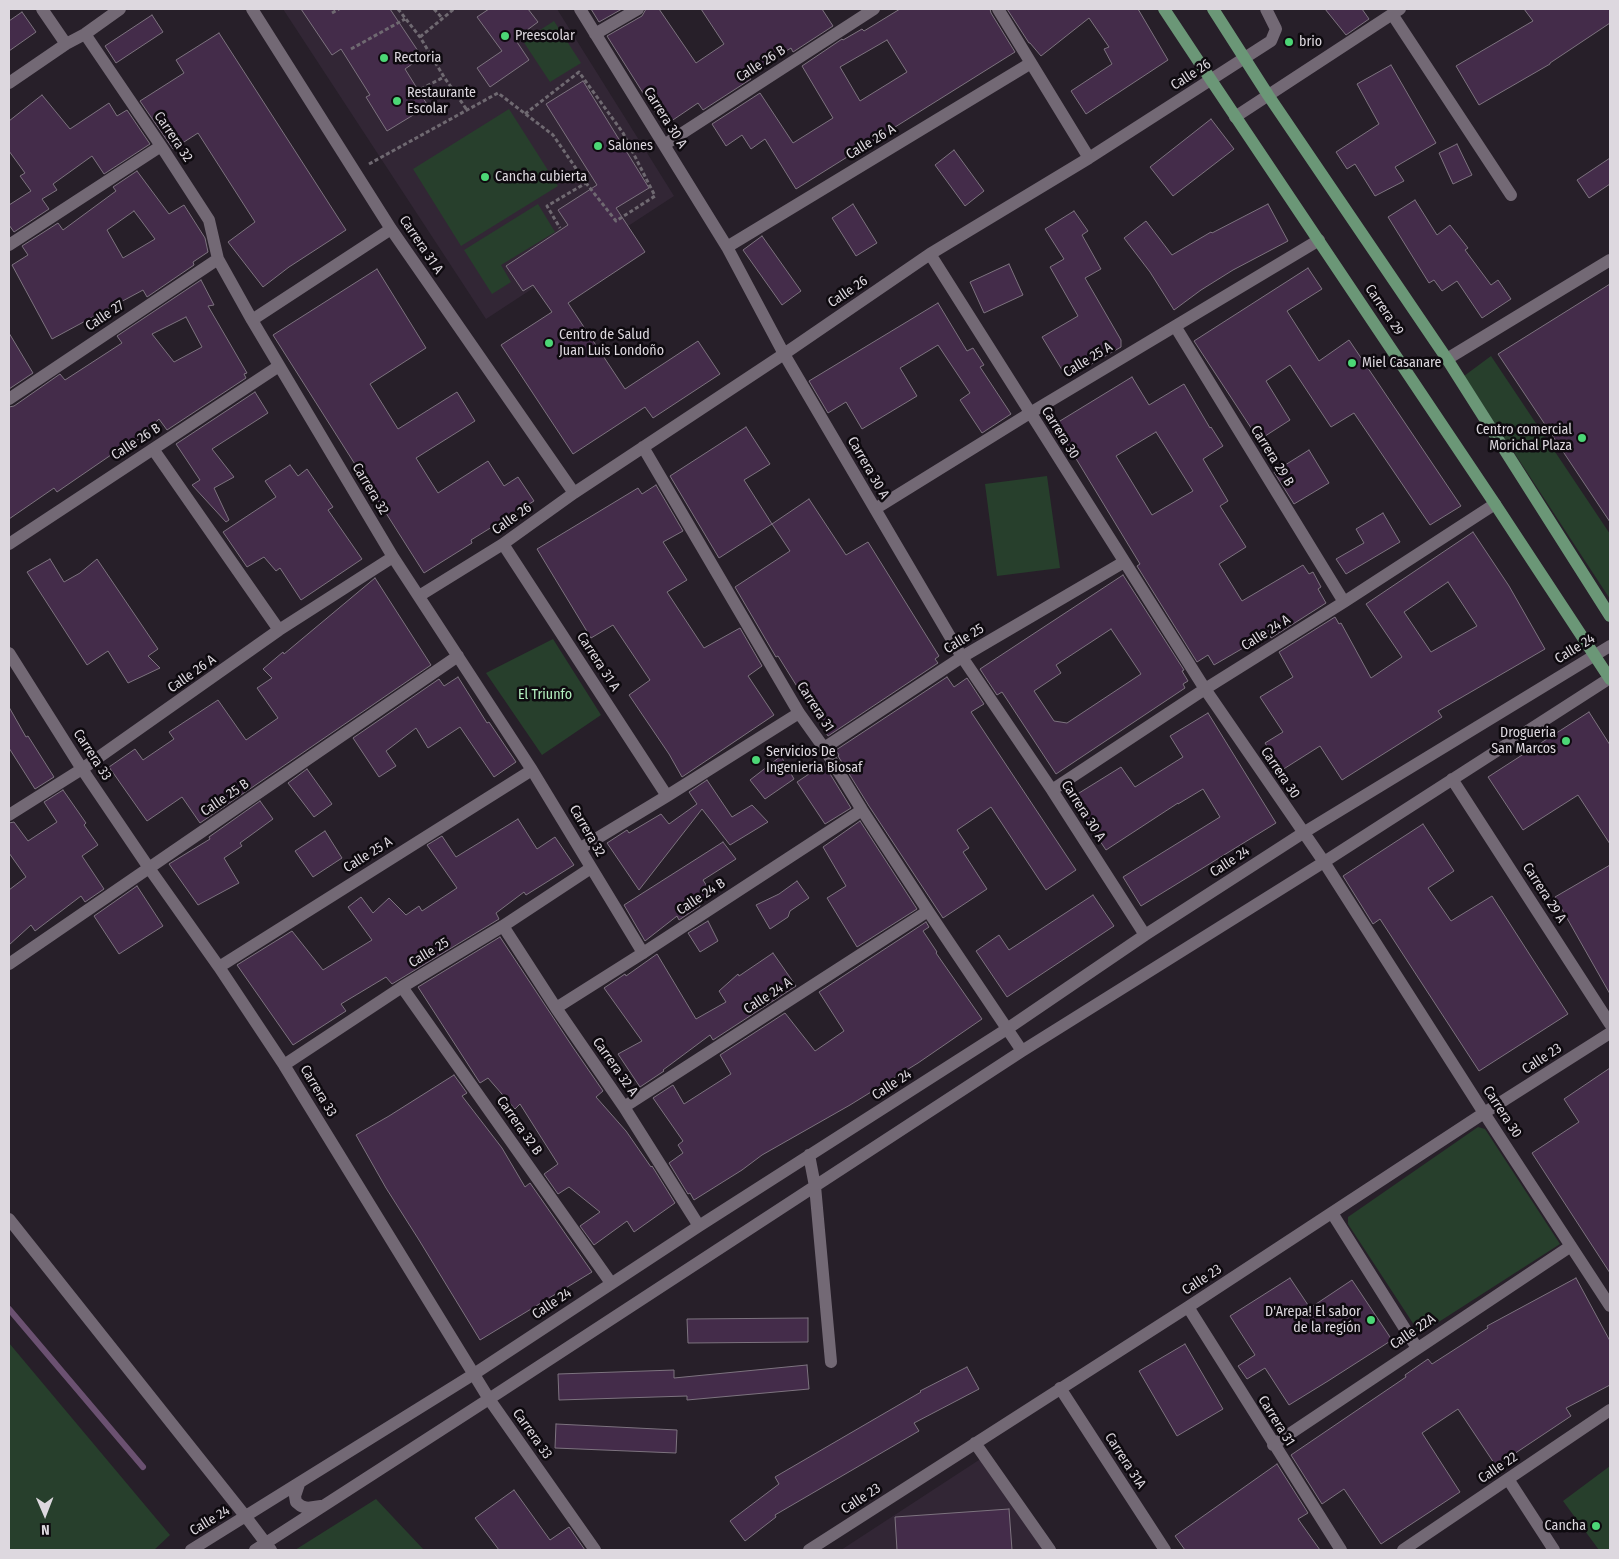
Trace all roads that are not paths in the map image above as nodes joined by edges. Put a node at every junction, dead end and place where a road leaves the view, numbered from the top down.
1 (42, 9) edge
2 (120, 9) edge
3 (252, 9) edge
4 (580, 9) edge
5 (638, 9) edge
6 (874, 9) edge
7 (998, 9) edge
8 (1164, 9) edge
9 (1213, 9) edge
10 (1266, 9) edge
11 (1396, 11) edge
12 (86, 34) junction
13 (595, 34) junction
14 (66, 44) junction
15 (1244, 58) junction
16 (1031, 63) junction
17 (1211, 80) junction
18 (9, 83) edge
19 (1268, 95) junction
20 (1235, 117) junction
21 (664, 145) junction
22 (161, 146) junction
23 (1089, 158) junction
24 (1512, 195) dead end
25 (391, 228) junction
26 (1319, 240) junction
27 (9, 245) edge
28 (727, 247) junction
29 (930, 254) junction
30 (218, 259) junction
31 (1610, 260) edge
32 (252, 320) junction
33 (1175, 326) junction
34 (784, 354) junction
35 (1447, 359) junction
36 (280, 366) junction
37 (9, 399) edge
38 (1030, 413) junction
39 (643, 447) junction
40 (153, 449) junction
41 (574, 493) junction
42 (1495, 504) junction
43 (875, 509) junction
44 (9, 544) edge
45 (503, 544) junction
46 (393, 557) junction
47 (1124, 562) junction
48 (418, 596) junction
49 (1344, 602) junction
50 (1610, 616) edge
51 (279, 630) junction
52 (1610, 646) edge
53 (1595, 654) junction
54 (458, 656) junction
55 (962, 657) junction
56 (10, 658) edge
57 (1610, 679) edge
58 (1205, 689) junction
59 (799, 713) junction
60 (824, 748) junction
61 (82, 769) junction
62 (532, 770) junction
63 (1452, 779) junction
64 (1052, 790) junction
65 (667, 796) junction
66 (862, 810) junction
67 (9, 815) edge
68 (1303, 833) junction
69 (581, 848) junction
70 (1324, 862) junction
71 (149, 868) junction
72 (591, 868) junction
73 (928, 911) junction
74 (503, 926) junction
75 (1145, 935) junction
76 (643, 954) junction
77 (9, 964) edge
78 (219, 967) junction
79 (402, 987) junction
80 (556, 1008) junction
81 (1610, 1024) edge
82 (1007, 1029) junction
83 (1610, 1033) edge
84 (1022, 1051) junction
85 (284, 1065) junction
86 (624, 1107) junction
87 (1484, 1113) junction
88 (809, 1155) junction
89 (815, 1186) junction
90 (1332, 1214) junction
91 (9, 1219) edge
92 (699, 1226) junction
93 (1571, 1246) junction
94 (610, 1283) junction
95 (1610, 1306) edge
96 (1188, 1307) junction
97 (1417, 1348) junction
98 (831, 1362) dead end
99 (474, 1374) junction
100 (1060, 1388) junction
101 (489, 1400) junction
102 (1610, 1410) edge
103 (975, 1443) junction
104 (1273, 1445) junction
105 (1508, 1479) junction
106 (299, 1484) junction
107 (323, 1506) junction
108 (246, 1517) junction
109 (264, 1548) edge
110 (191, 1550) edge
111 (595, 1550) edge
112 (809, 1550) edge
113 (1050, 1550) edge
114 (1165, 1550) edge
115 (1340, 1550) edge
116 (1403, 1550) edge
117 (1554, 1550) edge

1 - 14 street
2 - 12 street
3 - 25 street, Carrera 31 A
4 - 13 street, Carrera 30 A
5 - 13 street
6 - 21 street, Calle 26 B
7 - 16 street
8 - 17 main road, Carrera 29
9 - 15 main road, Carrera 29
10 - 15 street, Calle 26
11 - 19 street
11 - 24 street
12 - 14 street
12 - 22 street, Carrera 32
13 - 21 street, Carrera 30 A
14 - 18 street
15 - 17 street, Calle 26
15 - 19 main road, Carrera 29
16 - 23 street
16 - 28 street, Calle 26 A
17 - 20 main road, Carrera 29
17 - 23 street, Calle 26
19 - 20 street
19 - 35 main road, Carrera 29
20 - 26 main road, Carrera 29
21 - 28 street, Carrera 30 A
22 - 27 street
22 - 30 street, Carrera 32
23 - 29 street, Calle 26
25 - 32 street
25 - 41 street, Carrera 31 A
26 - 33 street, Calle 25 A
26 - 42 main road, Carrera 29
28 - 34 street, Carrera 30 A
29 - 34 street, Calle 26
29 - 38 street, Carrera 30
30 - 32 street, Carrera 32
30 - 37 street, Calle 27
31 - 35 street
32 - 36 street, Carrera 32
33 - 38 street, Calle 25 A
33 - 49 street, Carrera 29 B
34 - 39 street, Calle 26
34 - 43 street, Carrera 30 A
35 - 50 main road, Carrera 29
36 - 40 street, Calle 26 B
36 - 46 street, Carrera 32
38 - 43 street, Calle 25 A
38 - 47 street, Carrera 30
39 - 41 street, Calle 26
39 - 59 street, Carrera 31
40 - 44 street, Calle 26 B
40 - 51 street
41 - 45 street, Calle 26
42 - 49 street, Calle 24 A
42 - 53 main road, Carrera 29
43 - 55 street, Carrera 30 A
45 - 48 street, Calle 26
45 - 65 street, Carrera 31 A
46 - 48 street, Carrera 32
46 - 51 street, Calle 26 A
47 - 55 street, Calle 25
47 - 58 street, Carrera 30
48 - 54 street, Carrera 32
49 - 58 street, Calle 24 A
51 - 61 street, Calle 26 A
52 - 53 street, Calle 24
53 - 57 main road, Carrera 29
53 - 68 street, Calle 24
54 - 62 street, Carrera 32
54 - 71 street, Calle 25 B
55 - 60 street, Calle 25
55 - 64 street, Carrera 30 A
56 - 61 street, Carrera 33
57 - 63 street
58 - 64 street, Calle 24 A
58 - 68 street, Carrera 30
59 - 60 street, Carrera 31
59 - 65 street
60 - 66 street, Carrera 31
61 - 67 street, Calle 26 A
61 - 71 street, Carrera 33
62 - 69 street, Carrera 32
62 - 78 street, Calle 25 A
63 - 70 street
63 - 81 street, Carrera 29 A
64 - 75 street, Carrera 30 A
65 - 69 street
66 - 73 street, Carrera 31
66 - 76 street, Calle 24 B
68 - 70 street, Carrera 30
68 - 75 street, Calle 24
69 - 72 street, Carrera 32
70 - 84 street
70 - 87 street, Carrera 30
71 - 77 street, Calle 25 B
71 - 78 street, Carrera 33
72 - 74 street, Calle 25
72 - 76 street, Carrera 32
73 - 82 street, Carrera 31
73 - 86 street, Calle 24 A
74 - 79 street, Calle 25
74 - 80 street, Carrera 32 A
75 - 82 street, Calle 24
76 - 80 street, Calle 24 B
78 - 85 street, Carrera 33
79 - 85 street, Calle 25
79 - 94 street, Carrera 32 B
80 - 86 street, Carrera 32 A
82 - 84 street, Carrera 31
82 - 88 street, Calle 24
83 - 87 street, Calle 23
84 - 89 street
85 - 99 street, Carrera 33
86 - 92 street, Carrera 32 A
87 - 90 street, Calle 23
87 - 93 street, Carrera 30
88 - 89 street
88 - 92 street, Calle 24
89 - 98 street
89 - 101 street
90 - 96 street, Calle 23
90 - 97 street
91 - 108 street
92 - 94 street, Calle 24
93 - 95 street, Carrera 30
93 - 97 street, Calle 22A
94 - 99 street, Calle 24
96 - 100 street, Calle 23
96 - 104 street, Carrera 31
97 - 104 street, Calle 22A
99 - 101 street, Carrera 33
99 - 106 street, Calle 24
100 - 103 street, Calle 23
100 - 114 street, Carrera 31A
101 - 107 street
101 - 111 street, Carrera 33
102 - 105 street, Calle 22
103 - 112 street, Calle 23
103 - 113 street
104 - 115 street, Carrera 31
105 - 116 street, Calle 22
105 - 117 street
106 - 107 street
106 - 108 street, Calle 24
107 - 109 street
108 - 109 street
108 - 110 street, Calle 24

